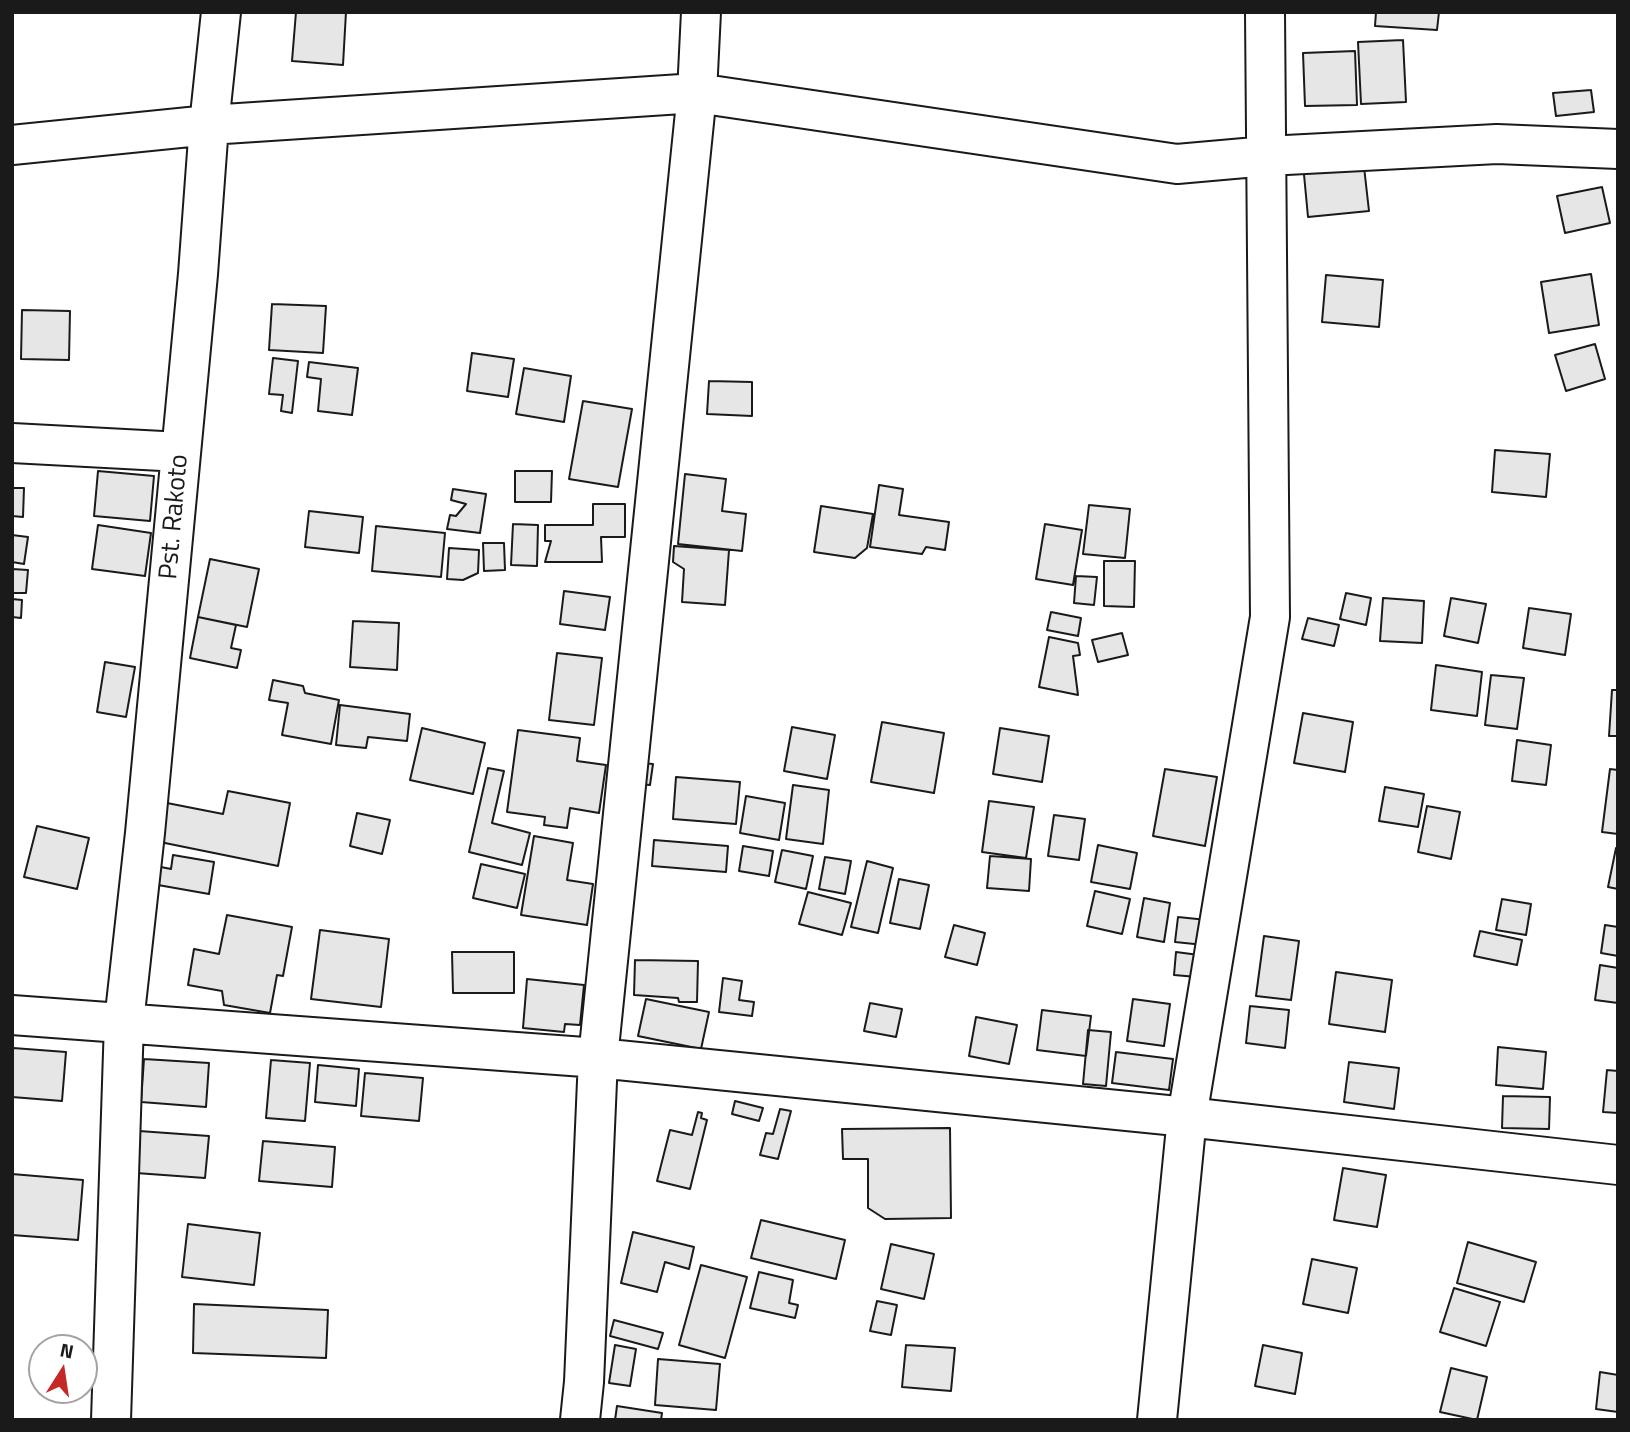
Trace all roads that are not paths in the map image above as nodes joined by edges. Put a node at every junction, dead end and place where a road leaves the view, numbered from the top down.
1 (221, 12) edge
2 (701, 12) edge
3 (1265, 12) edge
4 (697, 93) junction
5 (209, 125) junction
6 (12, 145) edge
7 (1618, 149) edge
8 (1267, 156) junction
9 (12, 443) edge
10 (181, 452) junction
11 (12, 1015) edge
12 (124, 1022) junction
13 (597, 1058) junction
14 (1187, 1117) junction
15 (1618, 1165) edge
16 (111, 1420) edge
17 (580, 1420) edge
18 (1157, 1420) edge

1 - 5 street, Pst. Rakoto
2 - 4 street
3 - 8 street
4 - 5 street
4 - 8 street
4 - 13 street
5 - 6 street
5 - 10 street, Pst. Rakoto
7 - 8 street
8 - 14 street
9 - 10 street
10 - 12 street, Pst. Rakoto
11 - 12 street
12 - 13 street
12 - 16 street, Pst. Rakoto
13 - 14 street
13 - 17 street
14 - 15 street
14 - 18 street

